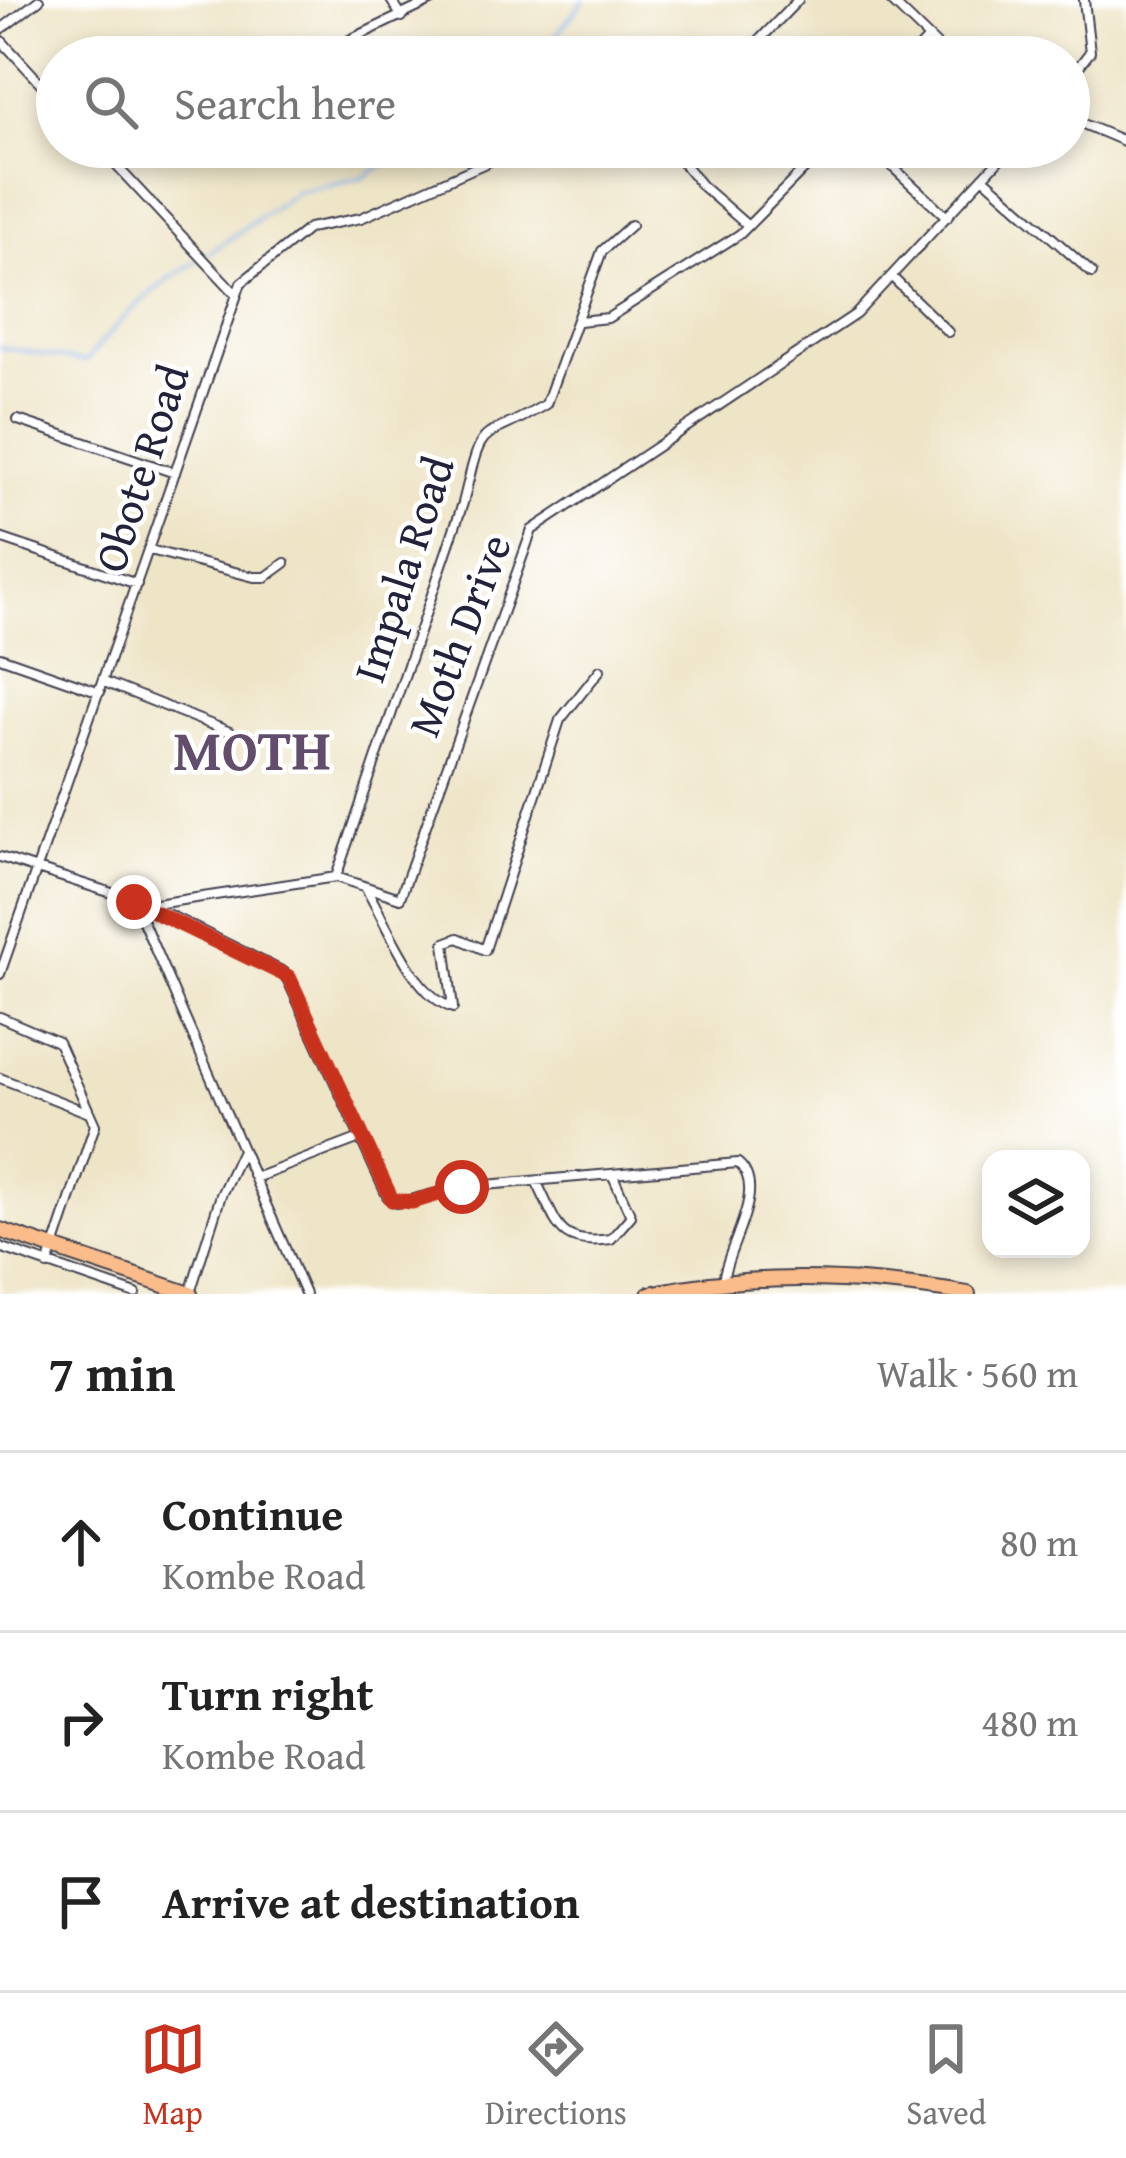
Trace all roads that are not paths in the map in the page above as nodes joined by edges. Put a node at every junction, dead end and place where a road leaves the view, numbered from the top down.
1 (39, 0) edge
2 (391, 0) edge
3 (433, 0) edge
4 (798, 0) edge
5 (890, 0) edge
6 (1084, 0) edge
7 (402, 17) junction
8 (0, 35) edge
9 (360, 36) edge
10 (763, 36) edge
11 (925, 36) edge
12 (1088, 36) edge
13 (36, 77) edge
14 (1090, 127) edge
15 (1126, 142) edge
16 (122, 168) edge
17 (474, 168) edge
18 (687, 168) edge
19 (805, 168) edge
20 (894, 168) edge
21 (991, 168) edge
22 (983, 177) junction
23 (947, 217) junction
24 (631, 225) dead end
25 (748, 226) junction
26 (1092, 273) dead end
27 (894, 278) junction
28 (235, 293) junction
29 (579, 321) junction
30 (948, 332) dead end
31 (18, 420) dead end
32 (175, 473) junction
33 (0, 538) edge
34 (150, 550) junction
35 (285, 563) dead end
36 (137, 584) junction
37 (0, 657) edge
38 (600, 670) dead end
39 (102, 687) junction
40 (230, 732) dead end
41 (0, 857) edge
42 (36, 868) junction
43 (335, 877) junction
44 (364, 886) junction
45 (134, 902) junction
46 (149, 905) junction
47 (0, 974) edge
48 (0, 1017) edge
49 (0, 1078) edge
50 (91, 1114) junction
51 (360, 1138) junction
52 (242, 1150) junction
53 (613, 1175) junction
54 (254, 1178) junction
55 (536, 1181) junction
56 (0, 1230) edge
57 (0, 1246) edge
58 (55, 1247) junction
59 (48, 1265) junction
60 (140, 1277) junction
61 (723, 1281) junction
62 (752, 1287) edge
63 (881, 1288) edge
64 (135, 1294) edge
65 (190, 1294) edge
66 (304, 1294) edge
67 (649, 1294) edge
68 (968, 1294) edge

1 - 8 street
2 - 7 street
3 - 7 street
4 - 10 street
5 - 11 street
6 - 12 street
7 - 9 street
8 - 13 street
14 - 15 street
16 - 28 street
17 - 28 street, Obote Road
18 - 25 street
19 - 25 street
20 - 23 street
21 - 22 street, Moth Drive
22 - 23 street, Moth Drive
22 - 26 street
23 - 27 street, Moth Drive
24 - 29 street, Impala Road
25 - 29 street
27 - 30 street
27 - 44 street, Moth Drive
28 - 32 street, Obote Road
29 - 43 street, Impala Road
31 - 32 street
32 - 34 street, Obote Road
33 - 36 street
34 - 35 street
34 - 36 street, Obote Road
36 - 39 street, Obote Road
37 - 39 street
38 - 44 street
39 - 40 street
39 - 42 street, Obote Road
41 - 42 street
42 - 45 street
42 - 47 street, Obote Road
43 - 44 street, Moth Drive
43 - 46 street, Moth Drive
45 - 46 street
45 - 52 street
46 - 51 street
48 - 50 street
49 - 50 street
50 - 58 street
51 - 54 street
51 - 55 street
52 - 54 street
52 - 65 street
53 - 55 street
53 - 55 street
53 - 61 street
54 - 66 street
56 - 58 highway
57 - 59 street
58 - 59 street
58 - 60 highway
59 - 64 street
60 - 64 street
60 - 65 highway
61 - 62 highway
61 - 67 highway
62 - 63 highway
63 - 68 highway

